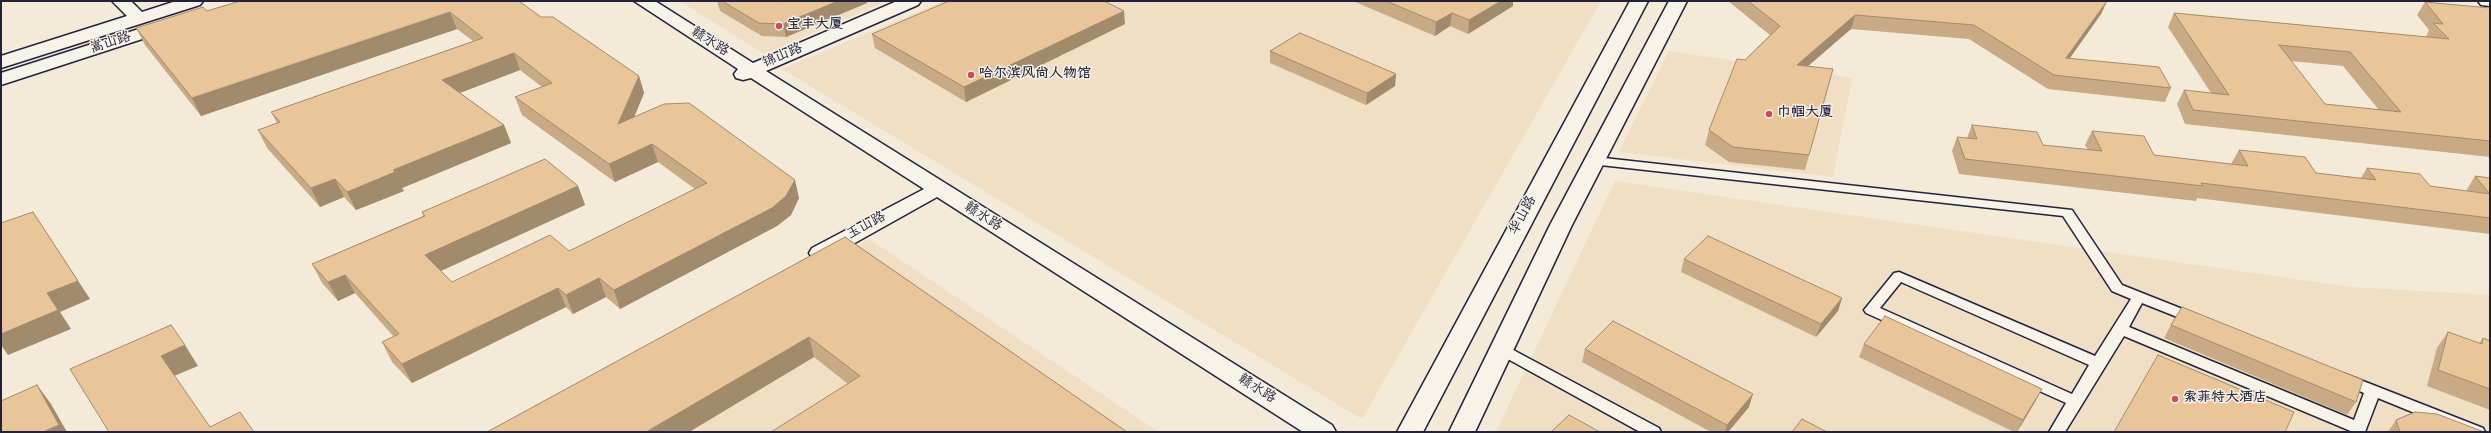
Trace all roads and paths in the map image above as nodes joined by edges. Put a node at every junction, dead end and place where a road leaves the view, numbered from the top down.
1 (121, 1) edge
2 (627, 1) edge
3 (643, 1) edge
4 (912, 1) edge
5 (1639, 1) edge
6 (1678, 1) edge
7 (200, 7) edge
8 (139, 18) junction
9 (1, 62) edge
10 (747, 72) junction
11 (1, 79) edge
12 (1595, 160) junction
13 (928, 194) junction
14 (803, 262) edge
15 (2139, 297) junction
16 (2205, 323) edge
17 (2121, 329) junction
18 (1502, 349) junction
19 (2098, 363) junction
20 (2329, 373) edge
21 (2373, 390) junction
22 (2075, 401) junction
23 (1296, 432) edge
24 (1323, 432) edge
25 (1410, 432) edge
26 (1462, 432) edge
27 (1653, 432) edge
28 (2057, 432) edge
29 (2477, 432) edge

1 - 8 main road
2 - 10 main road, 赣水路
3 - 10 main road, 赣水路
4 - 10 main road, 锦山路
5 - 25 main road, 华山路
6 - 12 main road
7 - 8 main road, 嵩山路
7 - 11 main road, 嵩山路
8 - 9 main road, 嵩山路
10 - 13 main road, 赣水路
10 - 24 main road, 赣水路
12 - 15 lane
12 - 18 main road
13 - 14 main road, 玉山路
13 - 23 main road, 赣水路
15 - 16 lane
15 - 17 lane
17 - 19 lane
17 - 21 lane
18 - 26 main road
18 - 27 lane
19 - 22 lane
19 - 22 lane
20 - 21 lane
21 - 29 lane
22 - 28 lane

